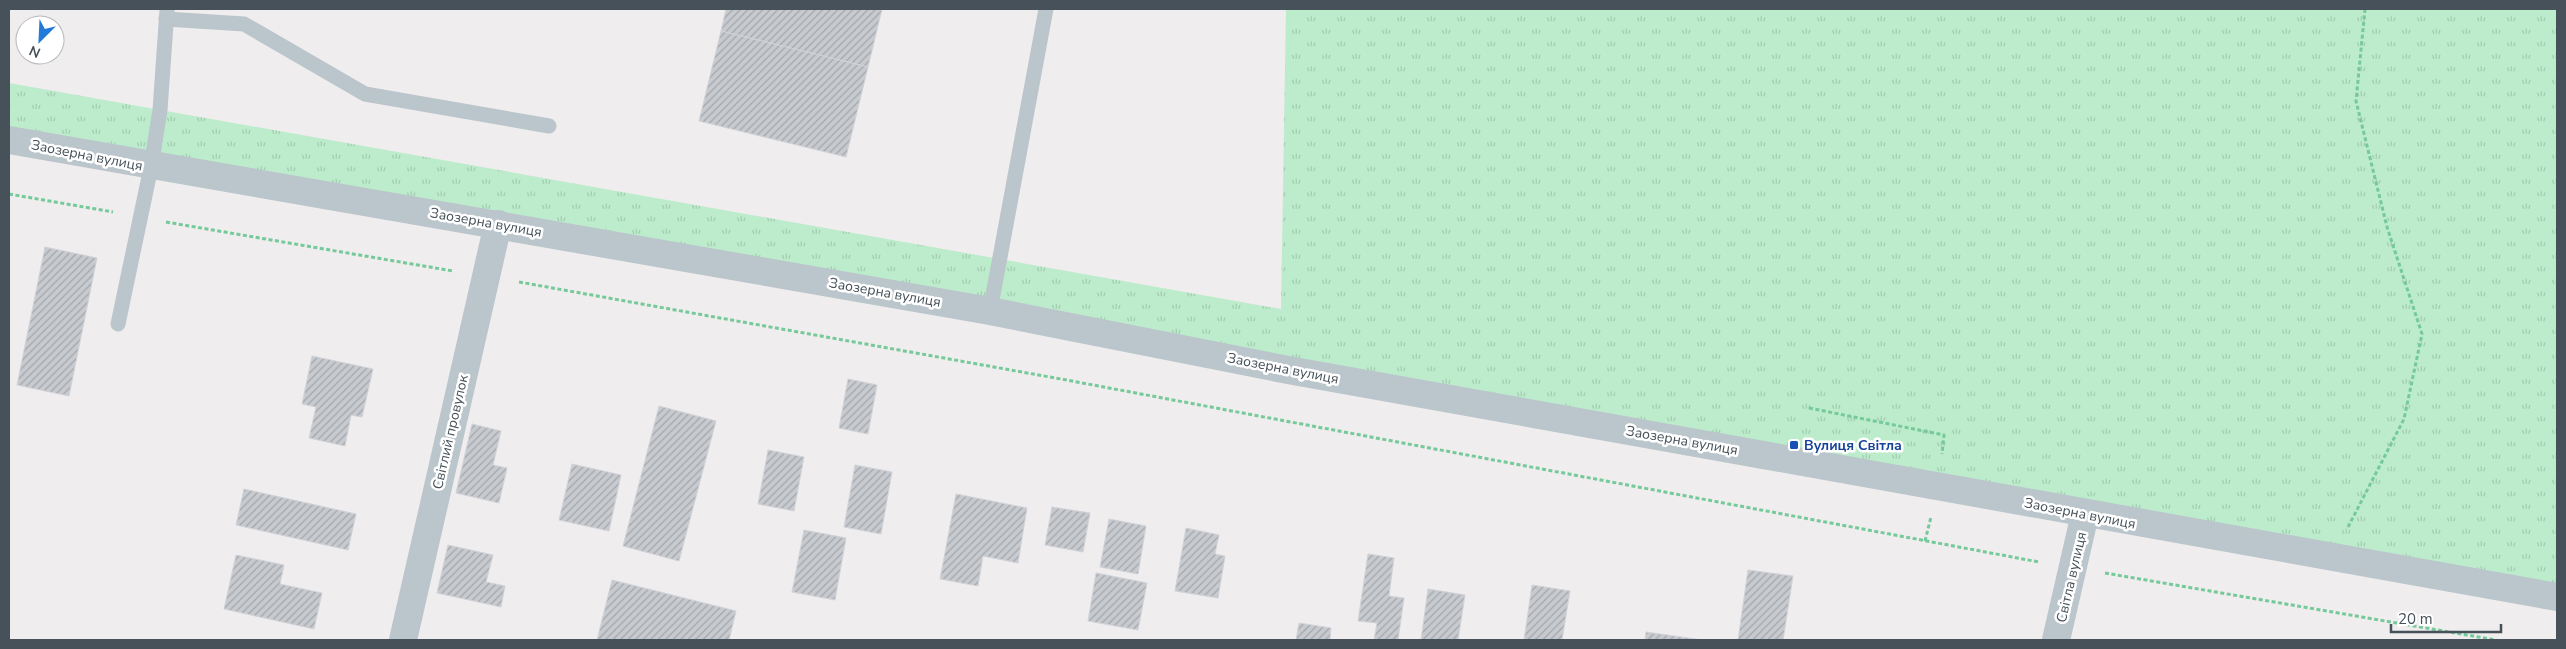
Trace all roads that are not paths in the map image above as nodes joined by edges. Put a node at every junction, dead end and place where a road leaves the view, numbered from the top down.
1 (1046, 9) edge
2 (166, 14) edge
3 (549, 126) dead end
4 (9, 140) edge
5 (151, 167) junction
6 (498, 224) junction
7 (990, 311) junction
8 (118, 324) dead end
9 (2086, 514) junction
10 (2557, 597) edge
11 (403, 640) edge
12 (2056, 640) edge

1 - 7 lane
2 - 3 lane
2 - 5 lane
4 - 5 street, Заозерна вулиця
5 - 6 street, Заозерна вулиця
5 - 8 lane
6 - 7 street, Заозерна вулиця
6 - 11 street, Світлий провулок
7 - 9 street, Заозерна вулиця
9 - 10 street, Заозерна вулиця
9 - 12 street, Світла вулиця

